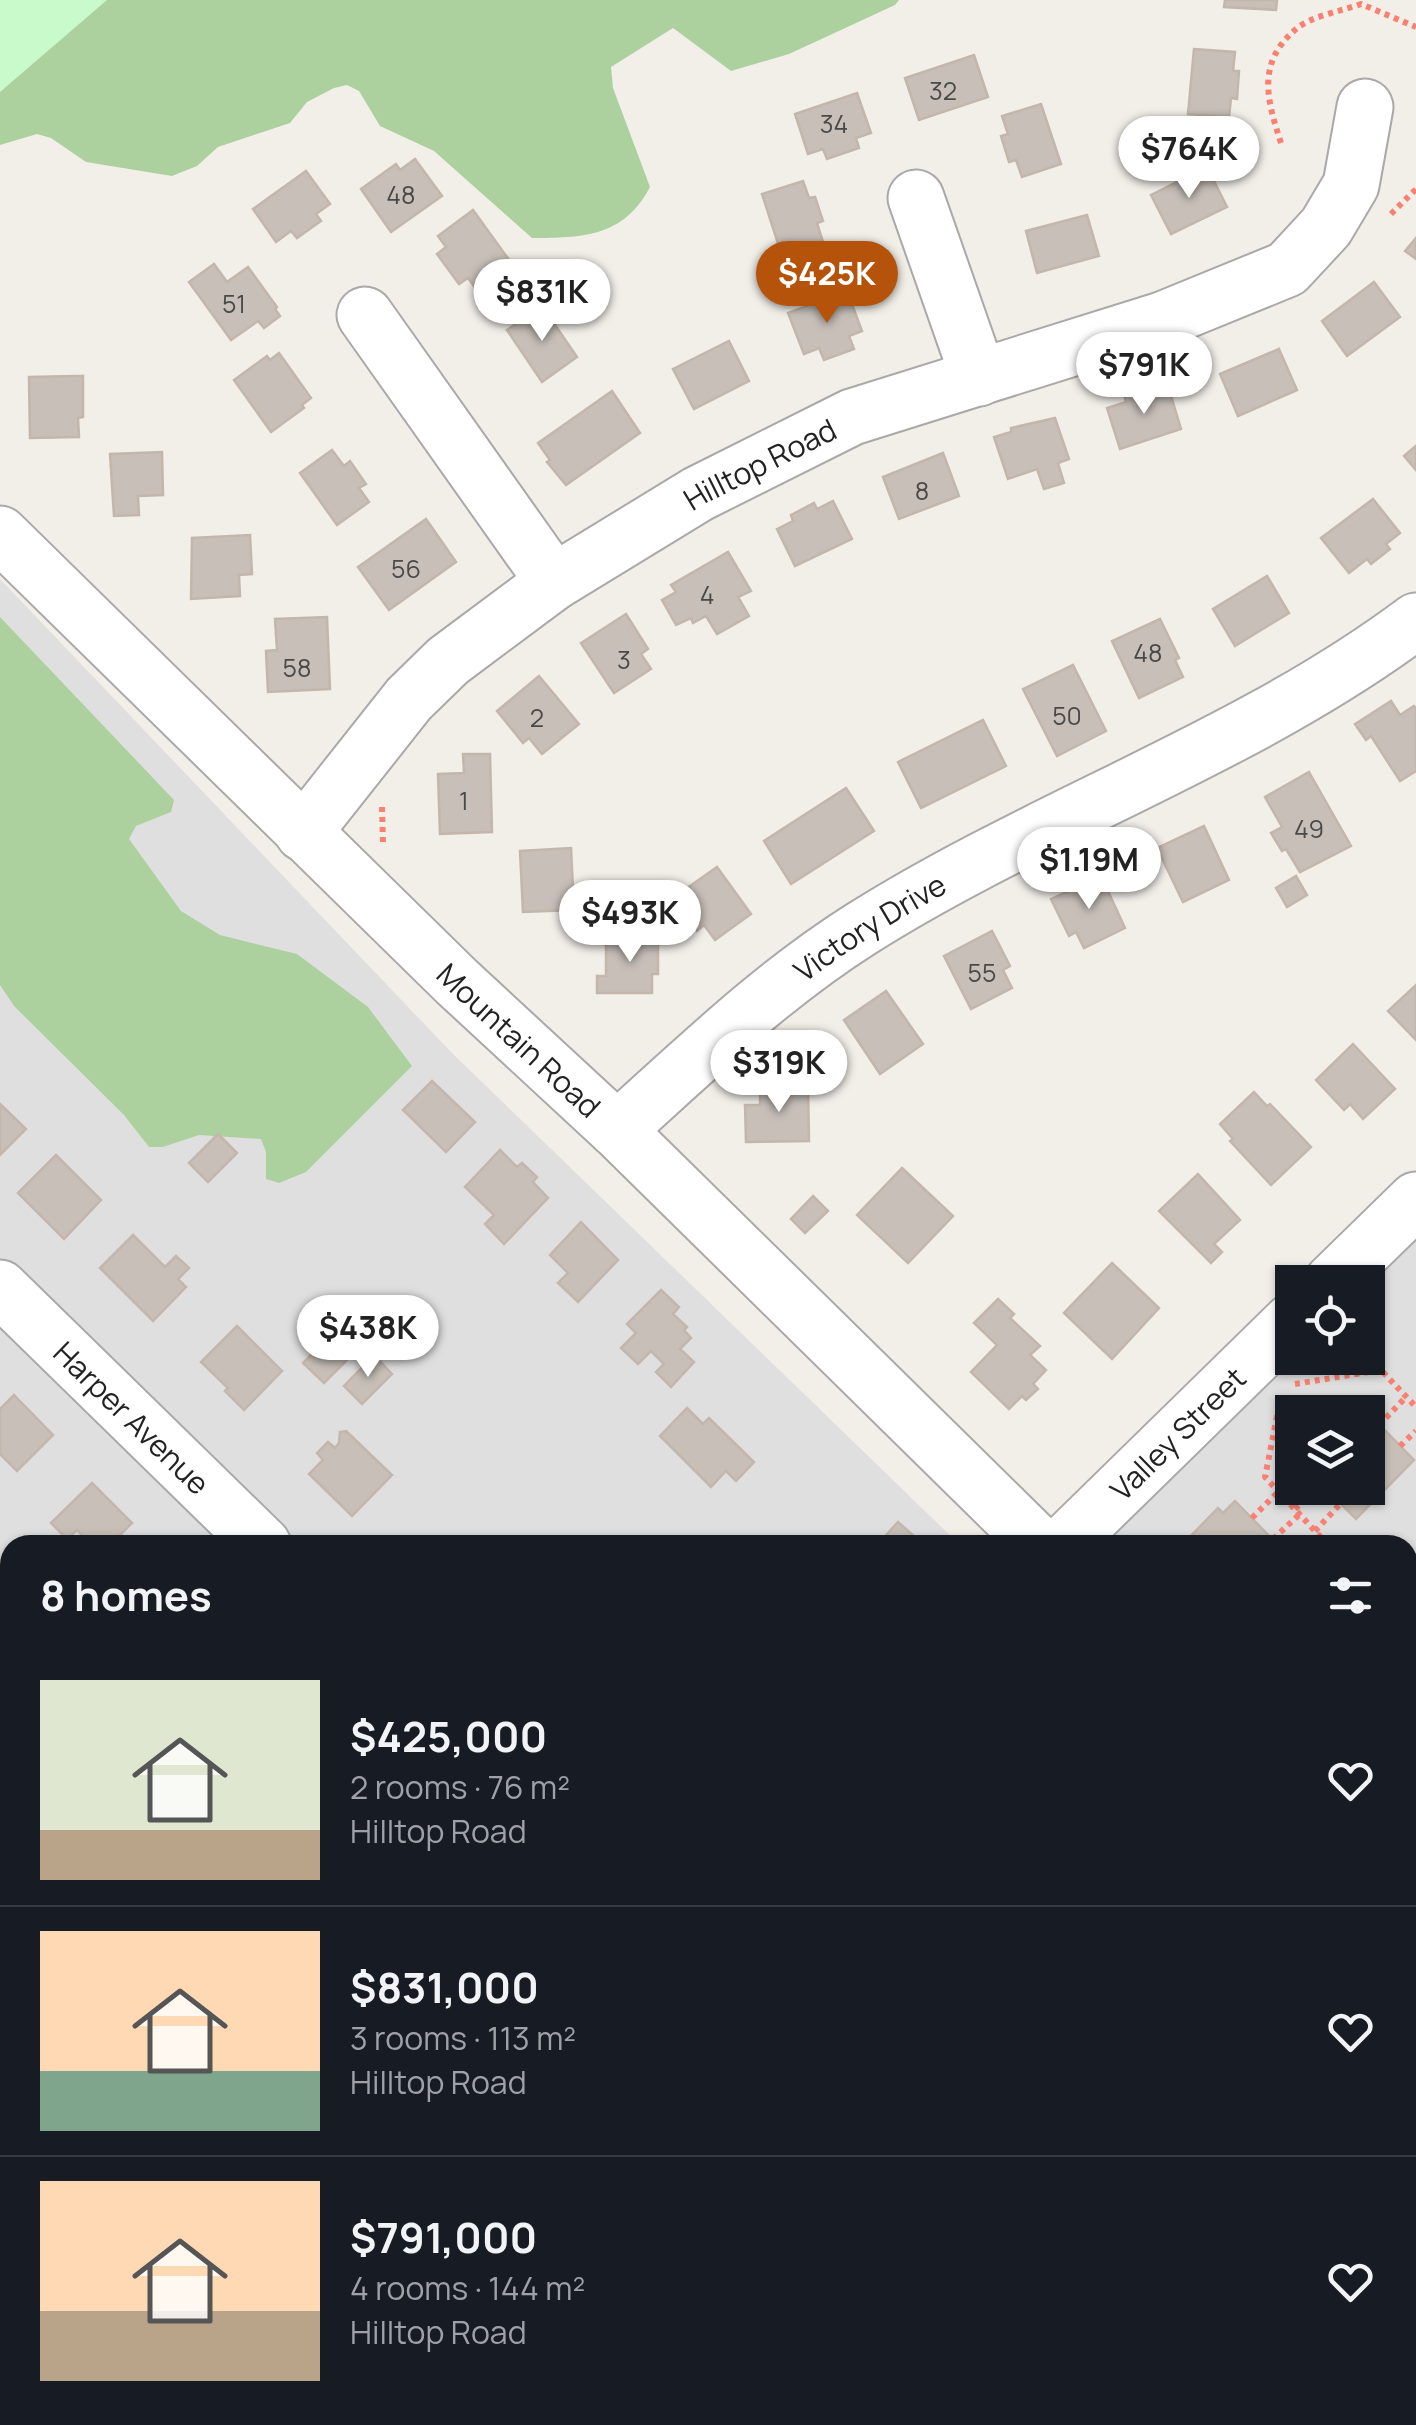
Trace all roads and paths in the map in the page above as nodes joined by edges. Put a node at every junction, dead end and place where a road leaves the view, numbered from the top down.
1 (1416, 28) edge
2 (1366, 108) dead end
3 (1281, 143) dead end
4 (1416, 188) edge
5 (916, 198) dead end
6 (1388, 216) dead end
7 (365, 315) dead end
8 (978, 378) junction
9 (0, 534) edge
10 (554, 582) junction
11 (1416, 621) edge
12 (382, 792) dead end
13 (303, 832) junction
14 (385, 850) dead end
15 (617, 1130) junction
16 (1416, 1200) edge
17 (1349, 1265) edge
18 (0, 1288) edge
19 (1275, 1338) edge
20 (1281, 1395) edge
21 (1406, 1397) junction
22 (1416, 1407) edge
23 (1385, 1418) edge
24 (1275, 1426) edge
25 (1416, 1431) edge
26 (1400, 1446) dead end
27 (1275, 1487) edge
28 (1275, 1495) edge
29 (1292, 1505) edge
30 (1302, 1505) edge
31 (1340, 1505) edge
32 (1297, 1511) junction
33 (1252, 1518) dead end
34 (1315, 1531) junction
35 (253, 1535) edge
36 (1029, 1535) edge
37 (1074, 1535) edge
38 (1277, 1535) edge
39 (1319, 1535) edge

1 - 3 path
2 - 8 street, Hilltop Road
4 - 6 path
5 - 8 street
7 - 10 street
8 - 10 street, Hilltop Road
9 - 13 street, Mountain Road
10 - 13 street, Hilltop Road
11 - 15 street, Victory Drive
12 - 14 path
13 - 15 street, Mountain Road
15 - 36 street, Mountain Road
16 - 17 street
18 - 35 street, Harper Avenue
19 - 37 street, Valley Street
20 - 21 path
21 - 22 path
21 - 23 path
24 - 27 path
25 - 26 path
28 - 33 path
29 - 32 path
30 - 32 path
31 - 34 path
32 - 34 path
32 - 38 path
34 - 39 path

